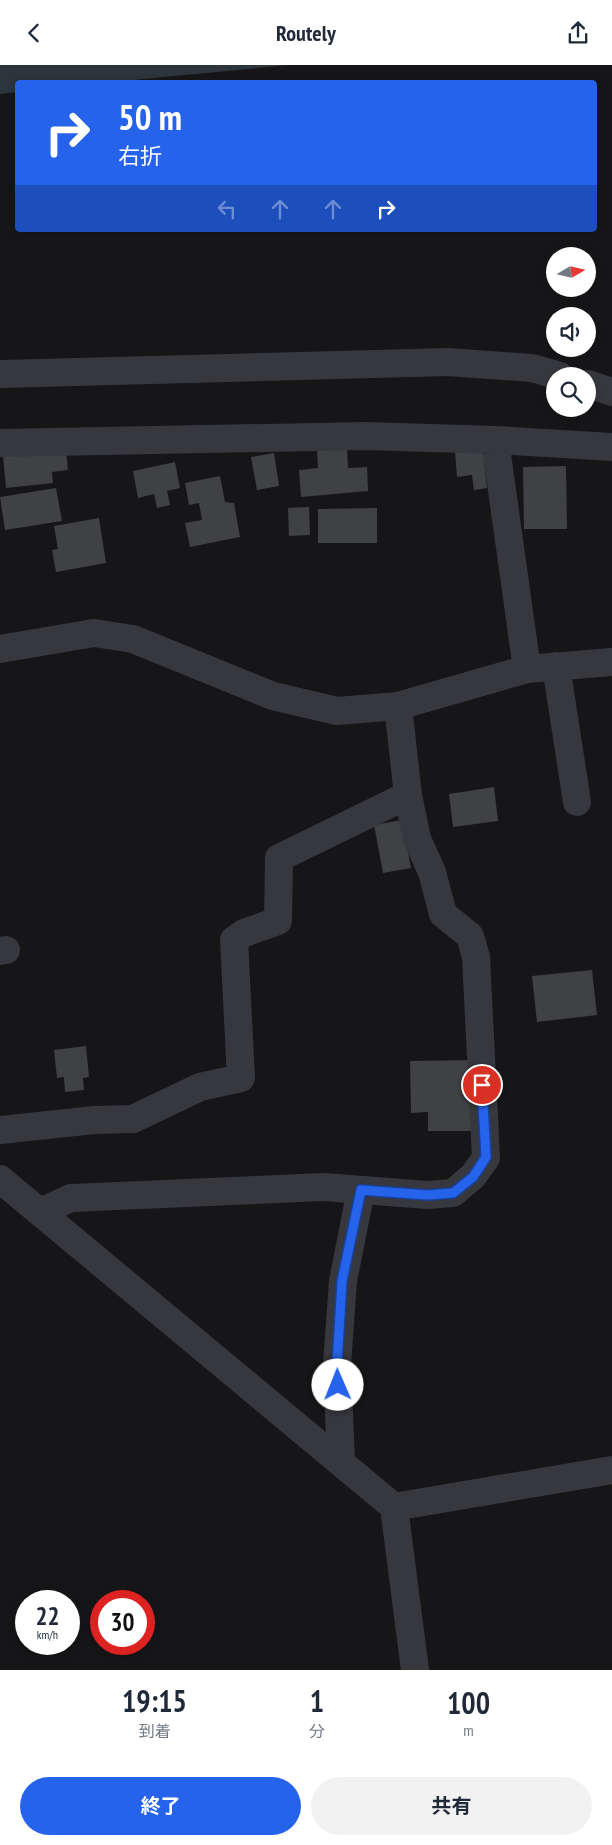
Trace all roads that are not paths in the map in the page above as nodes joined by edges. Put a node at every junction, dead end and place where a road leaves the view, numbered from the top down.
1 (546, 372) edge
2 (0, 374) edge
3 (596, 387) edge
4 (612, 392) edge
5 (495, 440) junction
6 (0, 443) edge
7 (612, 447) edge
8 (0, 649) edge
9 (612, 662) edge
10 (556, 666) junction
11 (526, 669) junction
12 (398, 706) junction
13 (408, 795) junction
14 (577, 802) dead end
15 (0, 1130) edge
16 (0, 1179) edge
17 (361, 1190) junction
18 (40, 1212) junction
19 (341, 1462) junction
20 (612, 1470) edge
21 (394, 1507) junction
22 (415, 1670) edge

1 - 2 street
3 - 4 street
5 - 6 street
5 - 7 street
5 - 11 street
8 - 12 street
9 - 10 street
10 - 11 street
10 - 14 street
11 - 12 street
12 - 13 street
13 - 15 street
13 - 17 street
16 - 18 street
17 - 18 street
17 - 19 street
18 - 19 street
19 - 21 street
20 - 21 street
21 - 22 street

